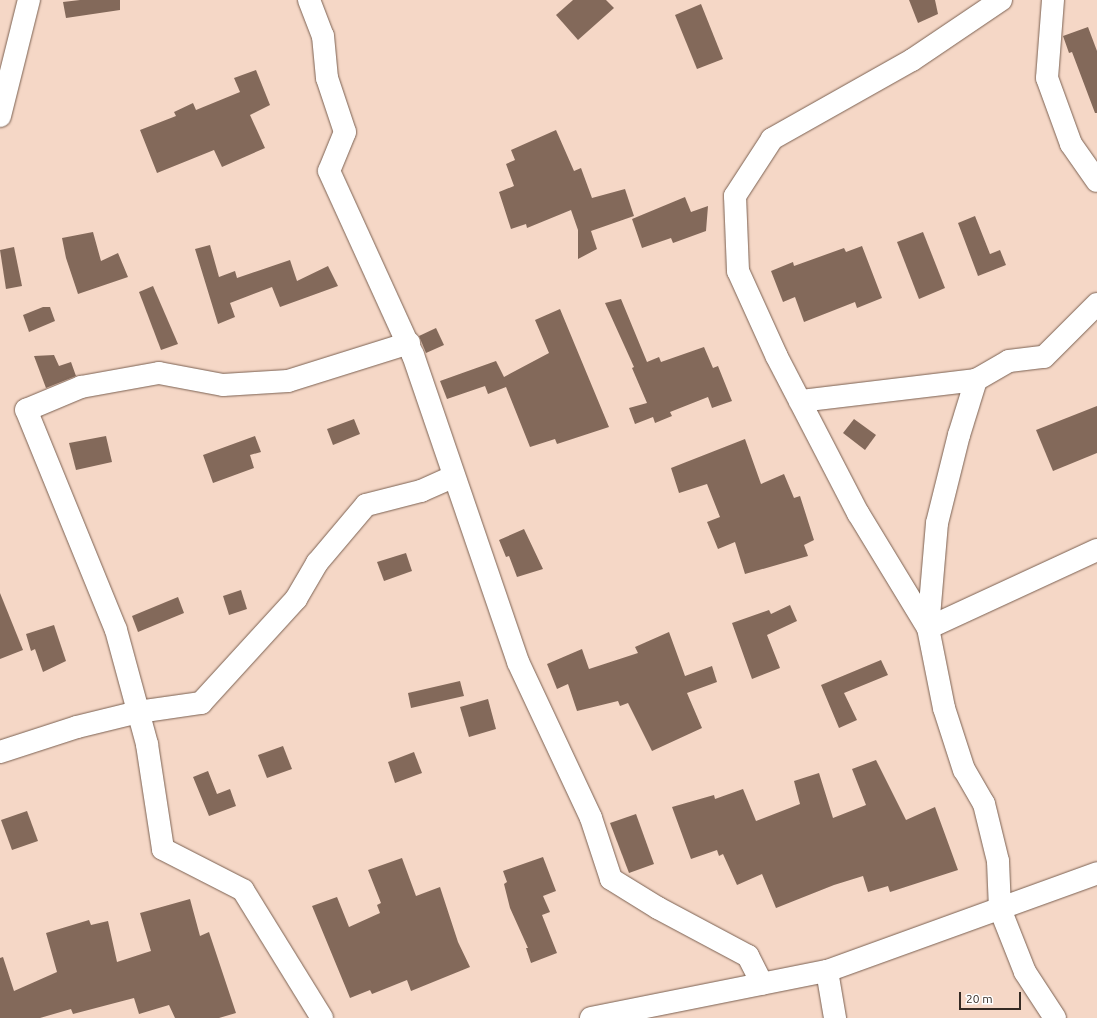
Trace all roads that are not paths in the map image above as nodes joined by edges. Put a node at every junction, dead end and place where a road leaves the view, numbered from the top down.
1 (30, 0) edge
2 (309, 0) edge
3 (1001, 0) edge
4 (1053, 0) edge
5 (0, 116) edge
6 (1097, 181) edge
7 (1097, 304) edge
8 (409, 343) junction
9 (976, 380) junction
10 (800, 401) junction
11 (454, 476) junction
12 (1097, 550) edge
13 (928, 628) junction
14 (138, 712) junction
15 (0, 752) edge
16 (1097, 873) edge
17 (1000, 909) junction
18 (827, 971) junction
19 (762, 984) junction
20 (322, 1018) edge
21 (591, 1018) edge
22 (836, 1018) edge
23 (1055, 1018) edge

1 - 5 street
2 - 8 street
3 - 10 street
4 - 6 street
7 - 9 street
8 - 11 street
8 - 14 street
9 - 10 street
9 - 13 street
10 - 13 street
11 - 14 street
11 - 19 street
12 - 13 street
13 - 17 street
14 - 15 street
14 - 20 street
16 - 17 street
17 - 18 street
17 - 23 street
18 - 19 street
18 - 22 street
19 - 21 street

